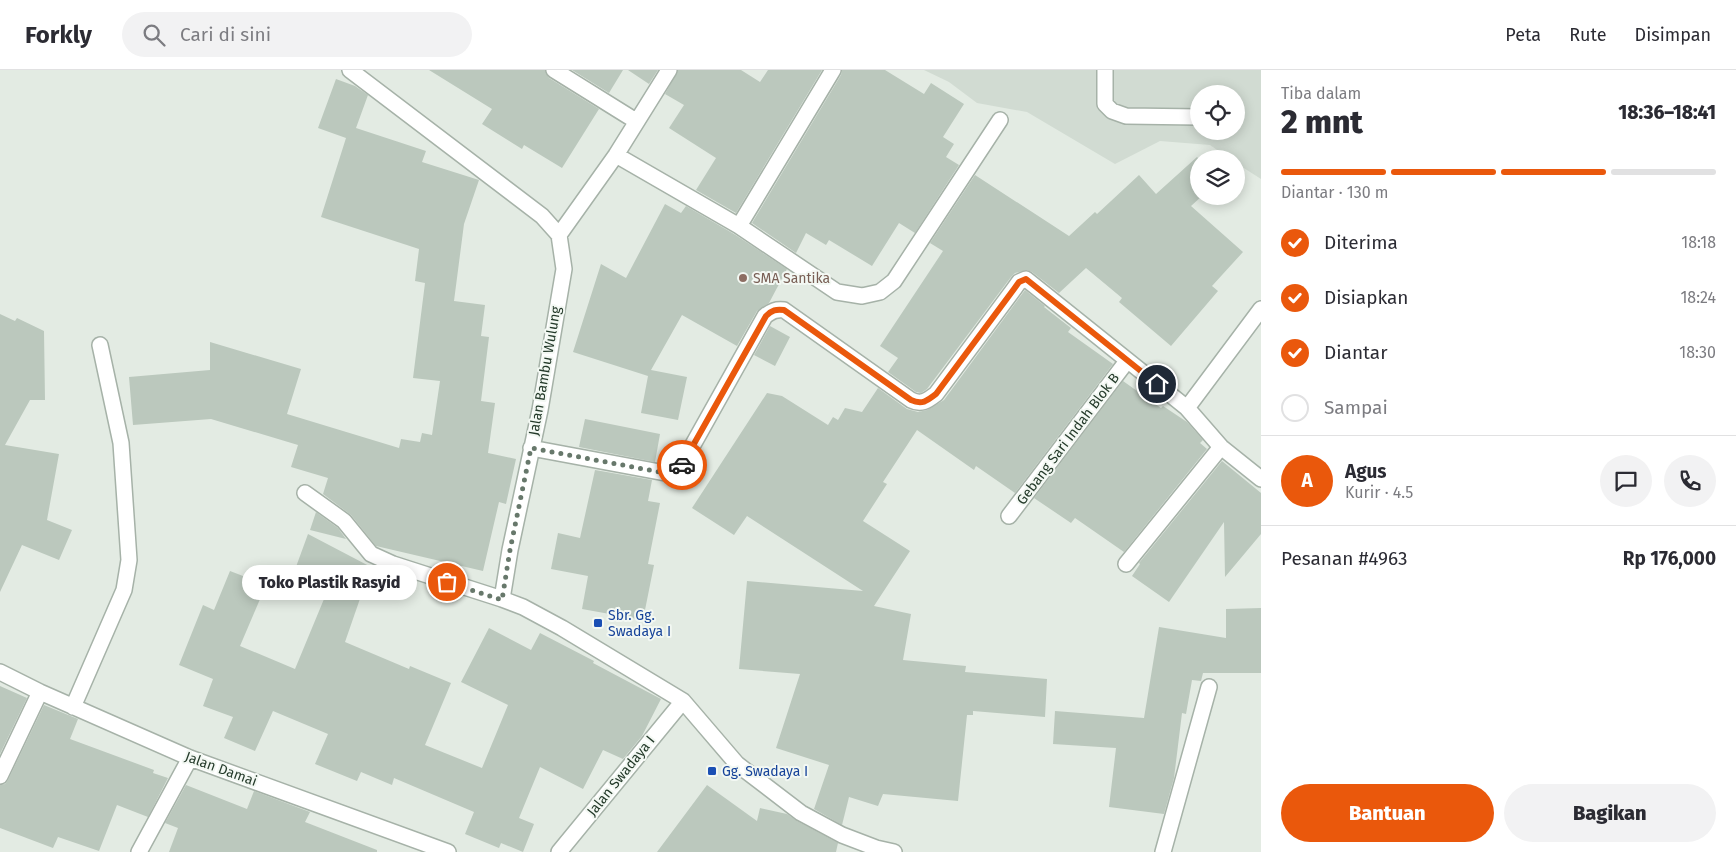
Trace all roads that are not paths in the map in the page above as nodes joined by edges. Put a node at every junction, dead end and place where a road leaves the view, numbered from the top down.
1 (350, 70) edge
2 (554, 70) edge
3 (669, 70) edge
4 (833, 70) edge
5 (1105, 70) edge
6 (1190, 117) edge
7 (1000, 120) dead end
8 (636, 121) junction
9 (616, 155) junction
10 (739, 226) junction
11 (559, 235) junction
12 (1261, 309) edge
13 (100, 345) dead end
14 (1127, 361) junction
15 (1187, 408) junction
16 (531, 448) junction
17 (1220, 448) junction
18 (1261, 479) edge
19 (305, 493) dead end
20 (1009, 516) dead end
21 (1126, 564) dead end
22 (502, 600) junction
23 (0, 672) edge
24 (1209, 687) dead end
25 (40, 692) junction
26 (683, 701) junction
27 (73, 707) junction
28 (190, 758) junction
29 (0, 776) edge
30 (876, 850) edge
31 (139, 852) edge
32 (448, 852) edge
33 (559, 852) edge
34 (894, 852) edge
35 (1163, 852) edge

1 - 11 street
2 - 8 street
3 - 8 street
4 - 10 street
5 - 6 street
7 - 10 street
8 - 9 street
9 - 10 street
9 - 11 street
11 - 16 street, Jalan Bambu Wulung
12 - 15 street
13 - 27 street
14 - 15 street
14 - 16 street
14 - 20 street, Gebang Sari Indah Blok B
15 - 17 street
16 - 22 street, Jalan Bambu Wulung
17 - 18 street
17 - 21 street
19 - 22 street
22 - 26 street
23 - 25 street, Jalan Damai
24 - 35 street
25 - 27 street, Jalan Damai
25 - 29 street
26 - 30 street
26 - 33 street, Jalan Swadaya I
27 - 28 street, Jalan Damai
28 - 31 street
28 - 32 street, Jalan Damai
30 - 34 street

